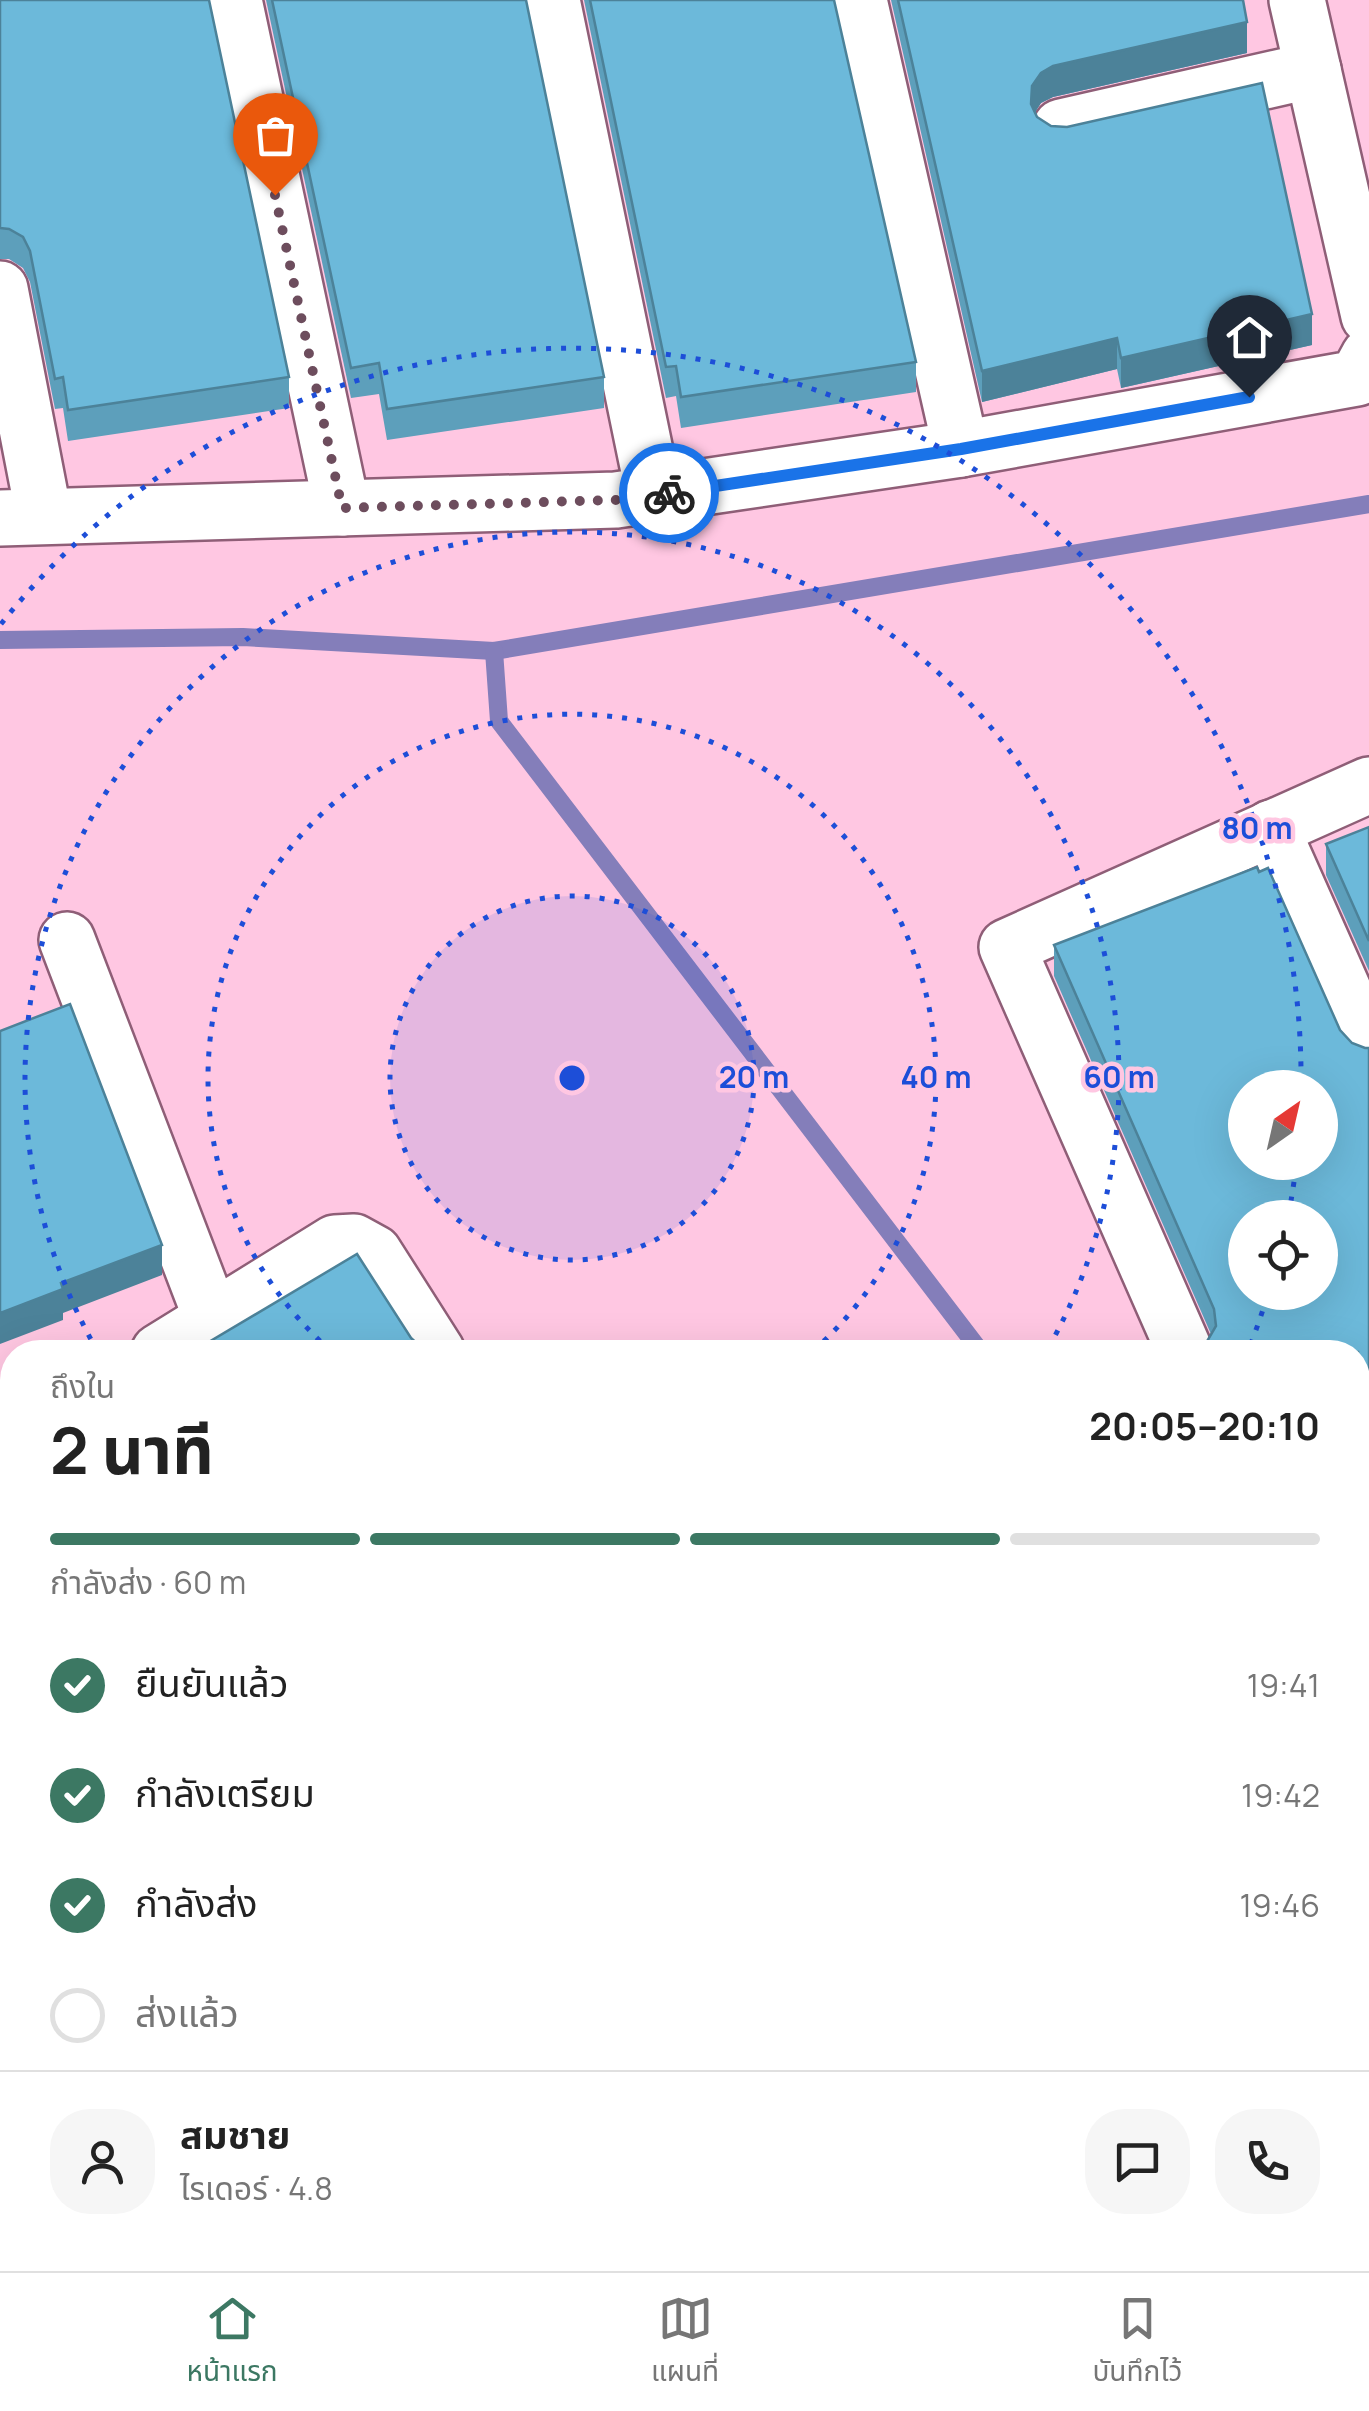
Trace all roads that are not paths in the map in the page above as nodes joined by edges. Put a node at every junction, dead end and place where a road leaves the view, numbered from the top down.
1 (234, 0) edge
2 (552, 0) edge
3 (859, 0) edge
4 (1297, 0) edge
5 (1313, 70) junction
6 (1061, 127) edge
7 (0, 289) edge
8 (1369, 316) edge
9 (1369, 356) edge
10 (961, 449) junction
11 (654, 496) junction
12 (342, 508) junction
13 (22, 517) edge
14 (1369, 784) edge
15 (1271, 828) junction
16 (67, 940) dead end
17 (1369, 1048) edge
18 (212, 1319) junction
19 (178, 1340) edge
20 (429, 1340) edge
21 (1180, 1340) edge

1 - 12 street
2 - 11 street
3 - 10 street
4 - 5 street
5 - 6 street
5 - 8 street
7 - 13 street
9 - 10 street
10 - 11 street
11 - 12 street
12 - 13 street
14 - 15 street
15 - 17 street
15 - 21 street
16 - 18 street
18 - 19 street
18 - 20 street

